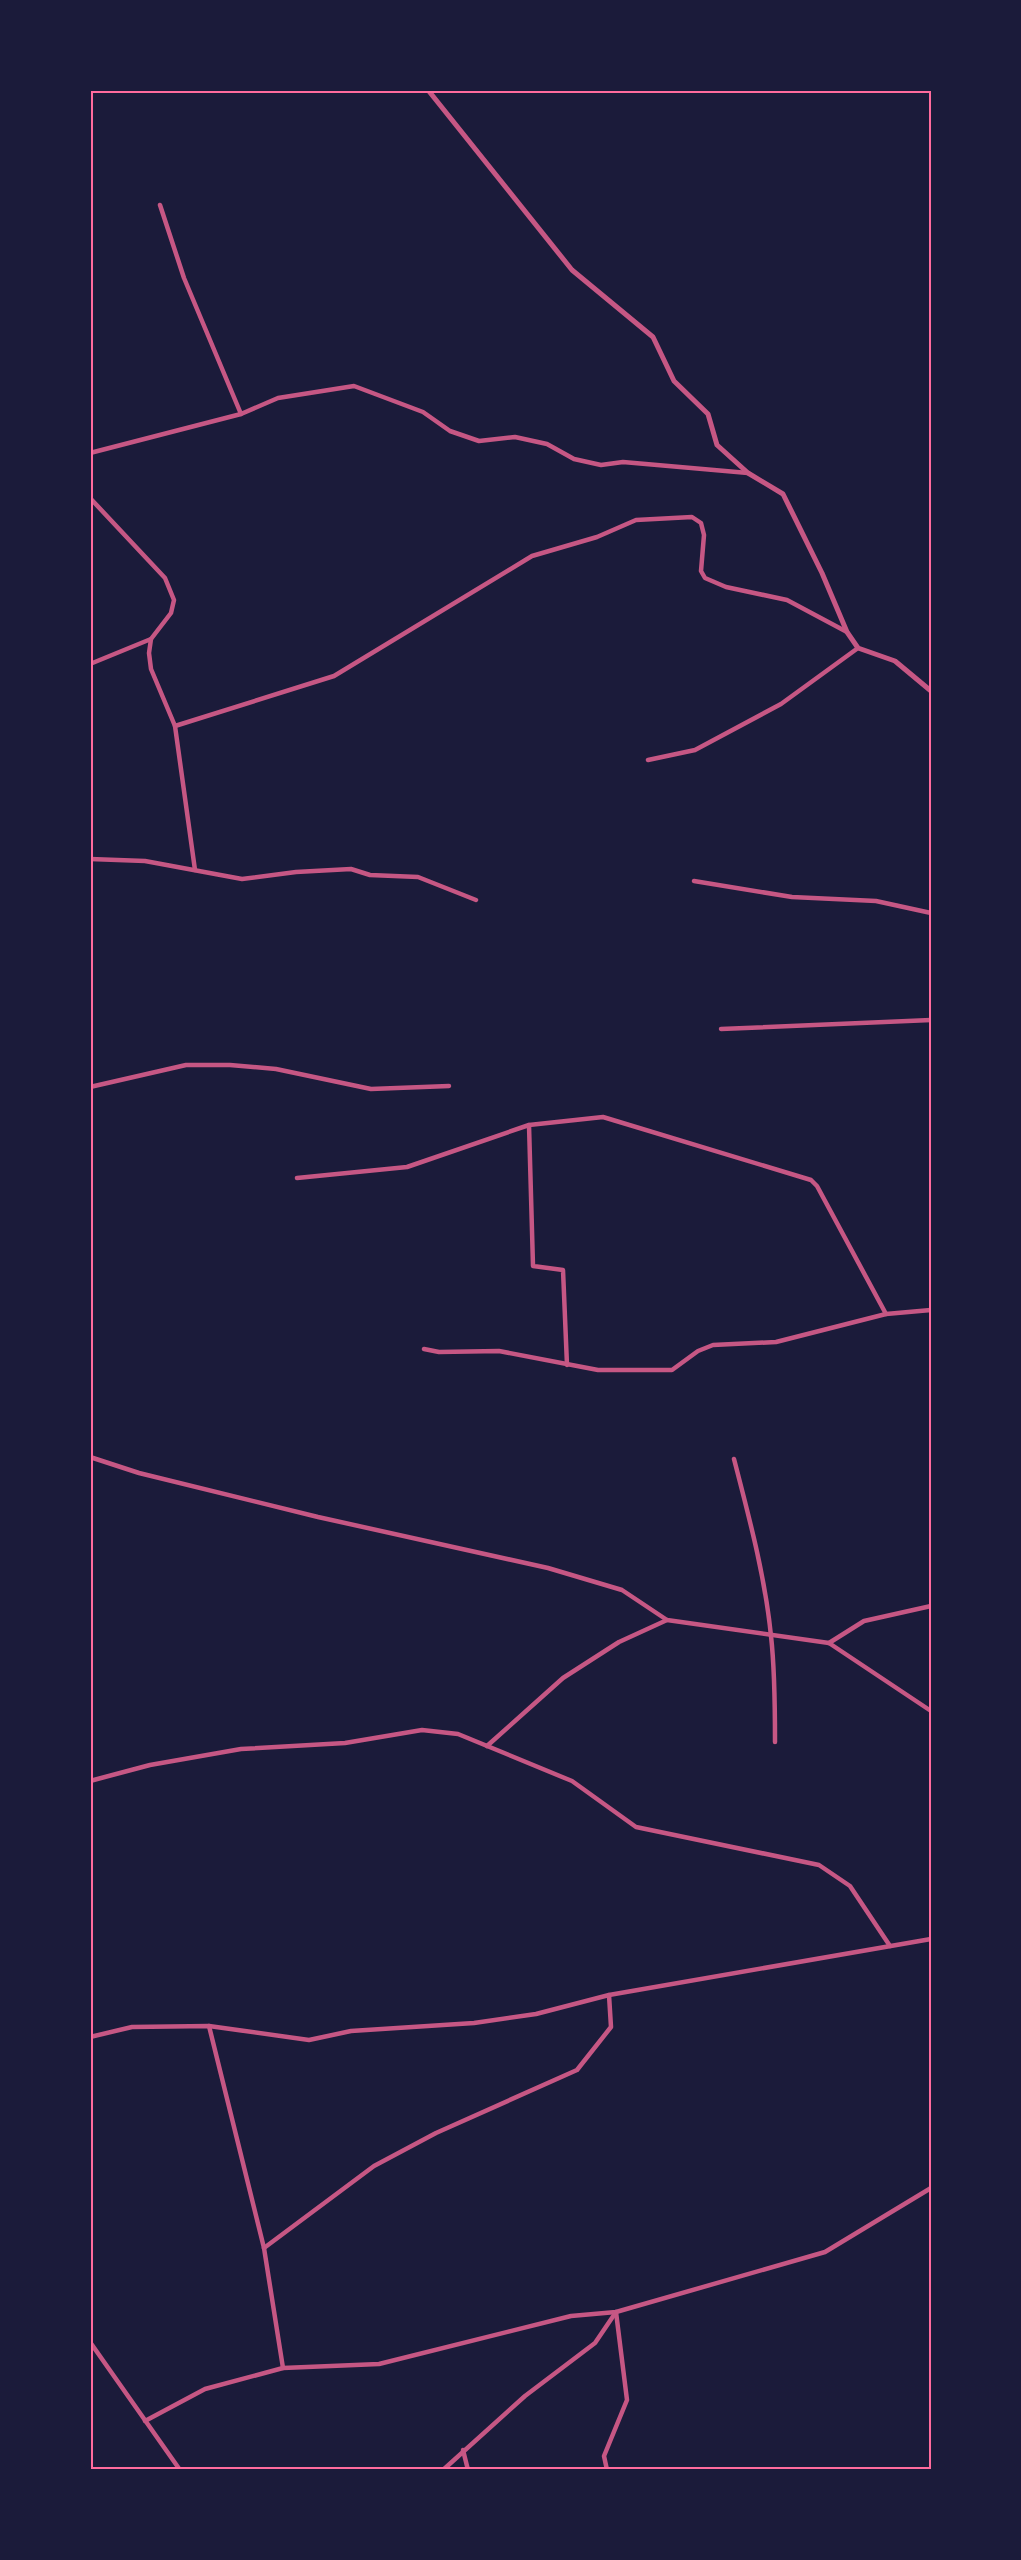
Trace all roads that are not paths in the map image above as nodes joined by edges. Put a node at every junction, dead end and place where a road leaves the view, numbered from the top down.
1 (428, 90) edge
2 (160, 206) dead end
3 (241, 414) junction
4 (90, 453) edge
5 (748, 473) junction
6 (90, 498) edge
7 (847, 632) junction
8 (151, 639) junction
9 (858, 648) junction
10 (90, 664) edge
11 (931, 692) edge
12 (175, 726) junction
13 (648, 760) dead end
14 (90, 859) edge
15 (195, 870) junction
16 (694, 881) dead end
17 (476, 900) dead end
18 (931, 914) edge
19 (931, 1020) edge
20 (721, 1029) dead end
21 (449, 1086) dead end
22 (90, 1088) edge
23 (530, 1125) junction
24 (297, 1178) dead end
25 (931, 1310) edge
26 (886, 1314) junction
27 (424, 1349) dead end
28 (567, 1365) junction
29 (90, 1457) edge
30 (734, 1459) dead end
31 (931, 1606) edge
32 (667, 1620) junction
33 (771, 1635) junction
34 (829, 1643) junction
35 (931, 1711) edge
36 (775, 1742) dead end
37 (487, 1746) junction
38 (90, 1781) edge
39 (931, 1939) edge
40 (890, 1946) junction
41 (609, 1995) junction
42 (209, 2026) junction
43 (90, 2037) edge
44 (931, 2188) edge
45 (264, 2248) junction
46 (616, 2312) junction
47 (90, 2342) edge
48 (283, 2368) junction
49 (145, 2421) junction
50 (463, 2450) junction
51 (180, 2470) edge
52 (443, 2470) edge
53 (468, 2470) edge
54 (606, 2470) edge

1 - 5 street
2 - 3 street
3 - 4 street
3 - 5 street
5 - 7 street
6 - 8 street
7 - 9 street
7 - 12 street
8 - 10 street
8 - 12 street
9 - 11 street
9 - 13 street
12 - 15 street
14 - 15 street
15 - 17 street
16 - 18 street
19 - 20 street
21 - 22 street
23 - 24 street
23 - 26 street
23 - 28 street
25 - 26 street
26 - 28 street
27 - 28 street
29 - 32 street
30 - 33 street
31 - 34 street
32 - 33 street
32 - 37 street
33 - 34 street
33 - 36 street
34 - 35 street
37 - 38 street
37 - 40 street
39 - 40 street
40 - 41 street
41 - 42 street
41 - 45 street
42 - 43 street
42 - 45 street
44 - 46 street
45 - 48 street
46 - 48 street
46 - 50 street
46 - 54 street
47 - 49 street
48 - 49 street
49 - 51 street
50 - 52 street
50 - 53 street

